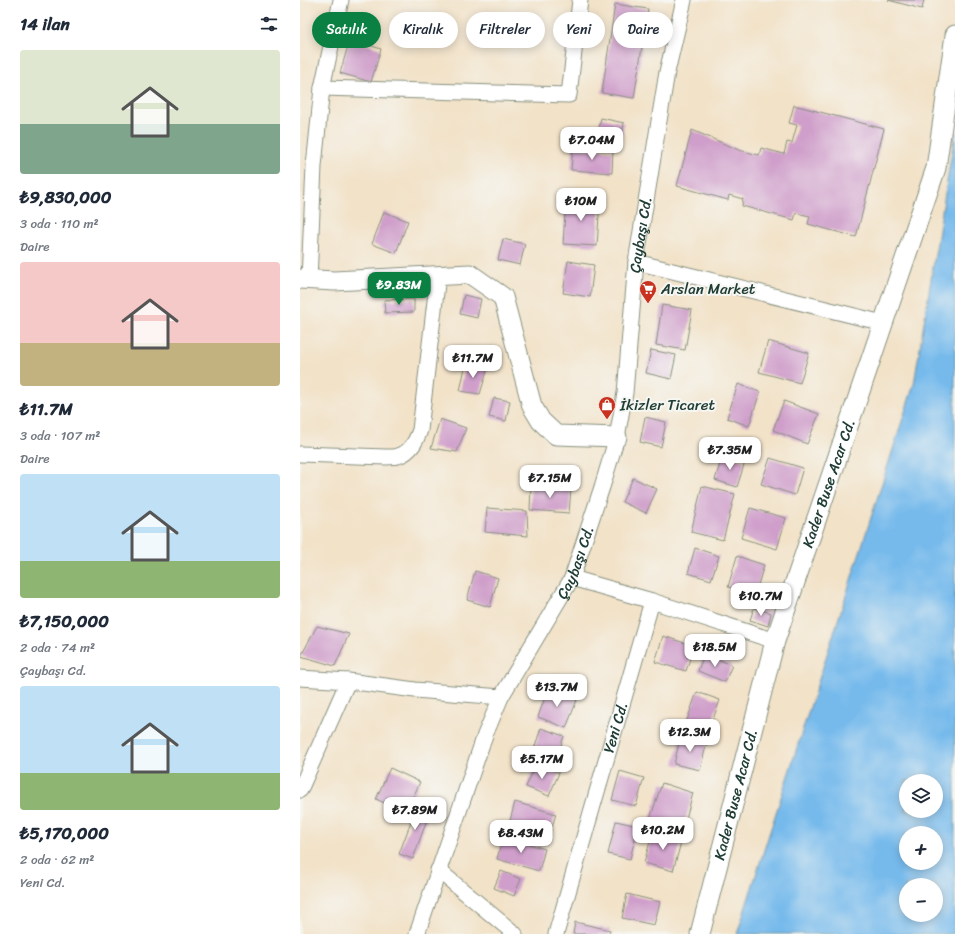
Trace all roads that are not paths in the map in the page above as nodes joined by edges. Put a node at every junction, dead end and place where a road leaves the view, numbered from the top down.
1 (341, 0) edge
2 (580, 0) edge
3 (684, 0) edge
4 (955, 34) edge
5 (322, 88) junction
6 (636, 262) junction
7 (438, 275) junction
8 (304, 280) edge
9 (884, 323) junction
10 (617, 437) junction
11 (300, 454) edge
12 (572, 578) junction
13 (652, 601) junction
14 (775, 641) junction
15 (300, 678) edge
16 (348, 681) junction
17 (501, 697) junction
18 (300, 790) edge
19 (438, 870) junction
20 (417, 934) edge
21 (515, 934) edge
22 (556, 934) edge
23 (700, 934) edge

1 - 5 street
2 - 5 street
3 - 6 street, Çaybaşı Cd.
4 - 9 street, Kader Buse Acar Cd.
5 - 8 street
6 - 9 street
6 - 10 street, Çaybaşı Cd.
7 - 8 street
7 - 10 street
7 - 11 street
9 - 14 street, Kader Buse Acar Cd.
10 - 12 street, Çaybaşı Cd.
12 - 13 street
12 - 17 street, Çaybaşı Cd.
13 - 14 street
13 - 22 street, Yeni Cd.
14 - 23 street, Kader Buse Acar Cd.
15 - 16 street
16 - 17 street
16 - 18 street
17 - 19 street, Çaybaşı Cd.
19 - 20 street, Çaybaşı Cd.
19 - 21 street

